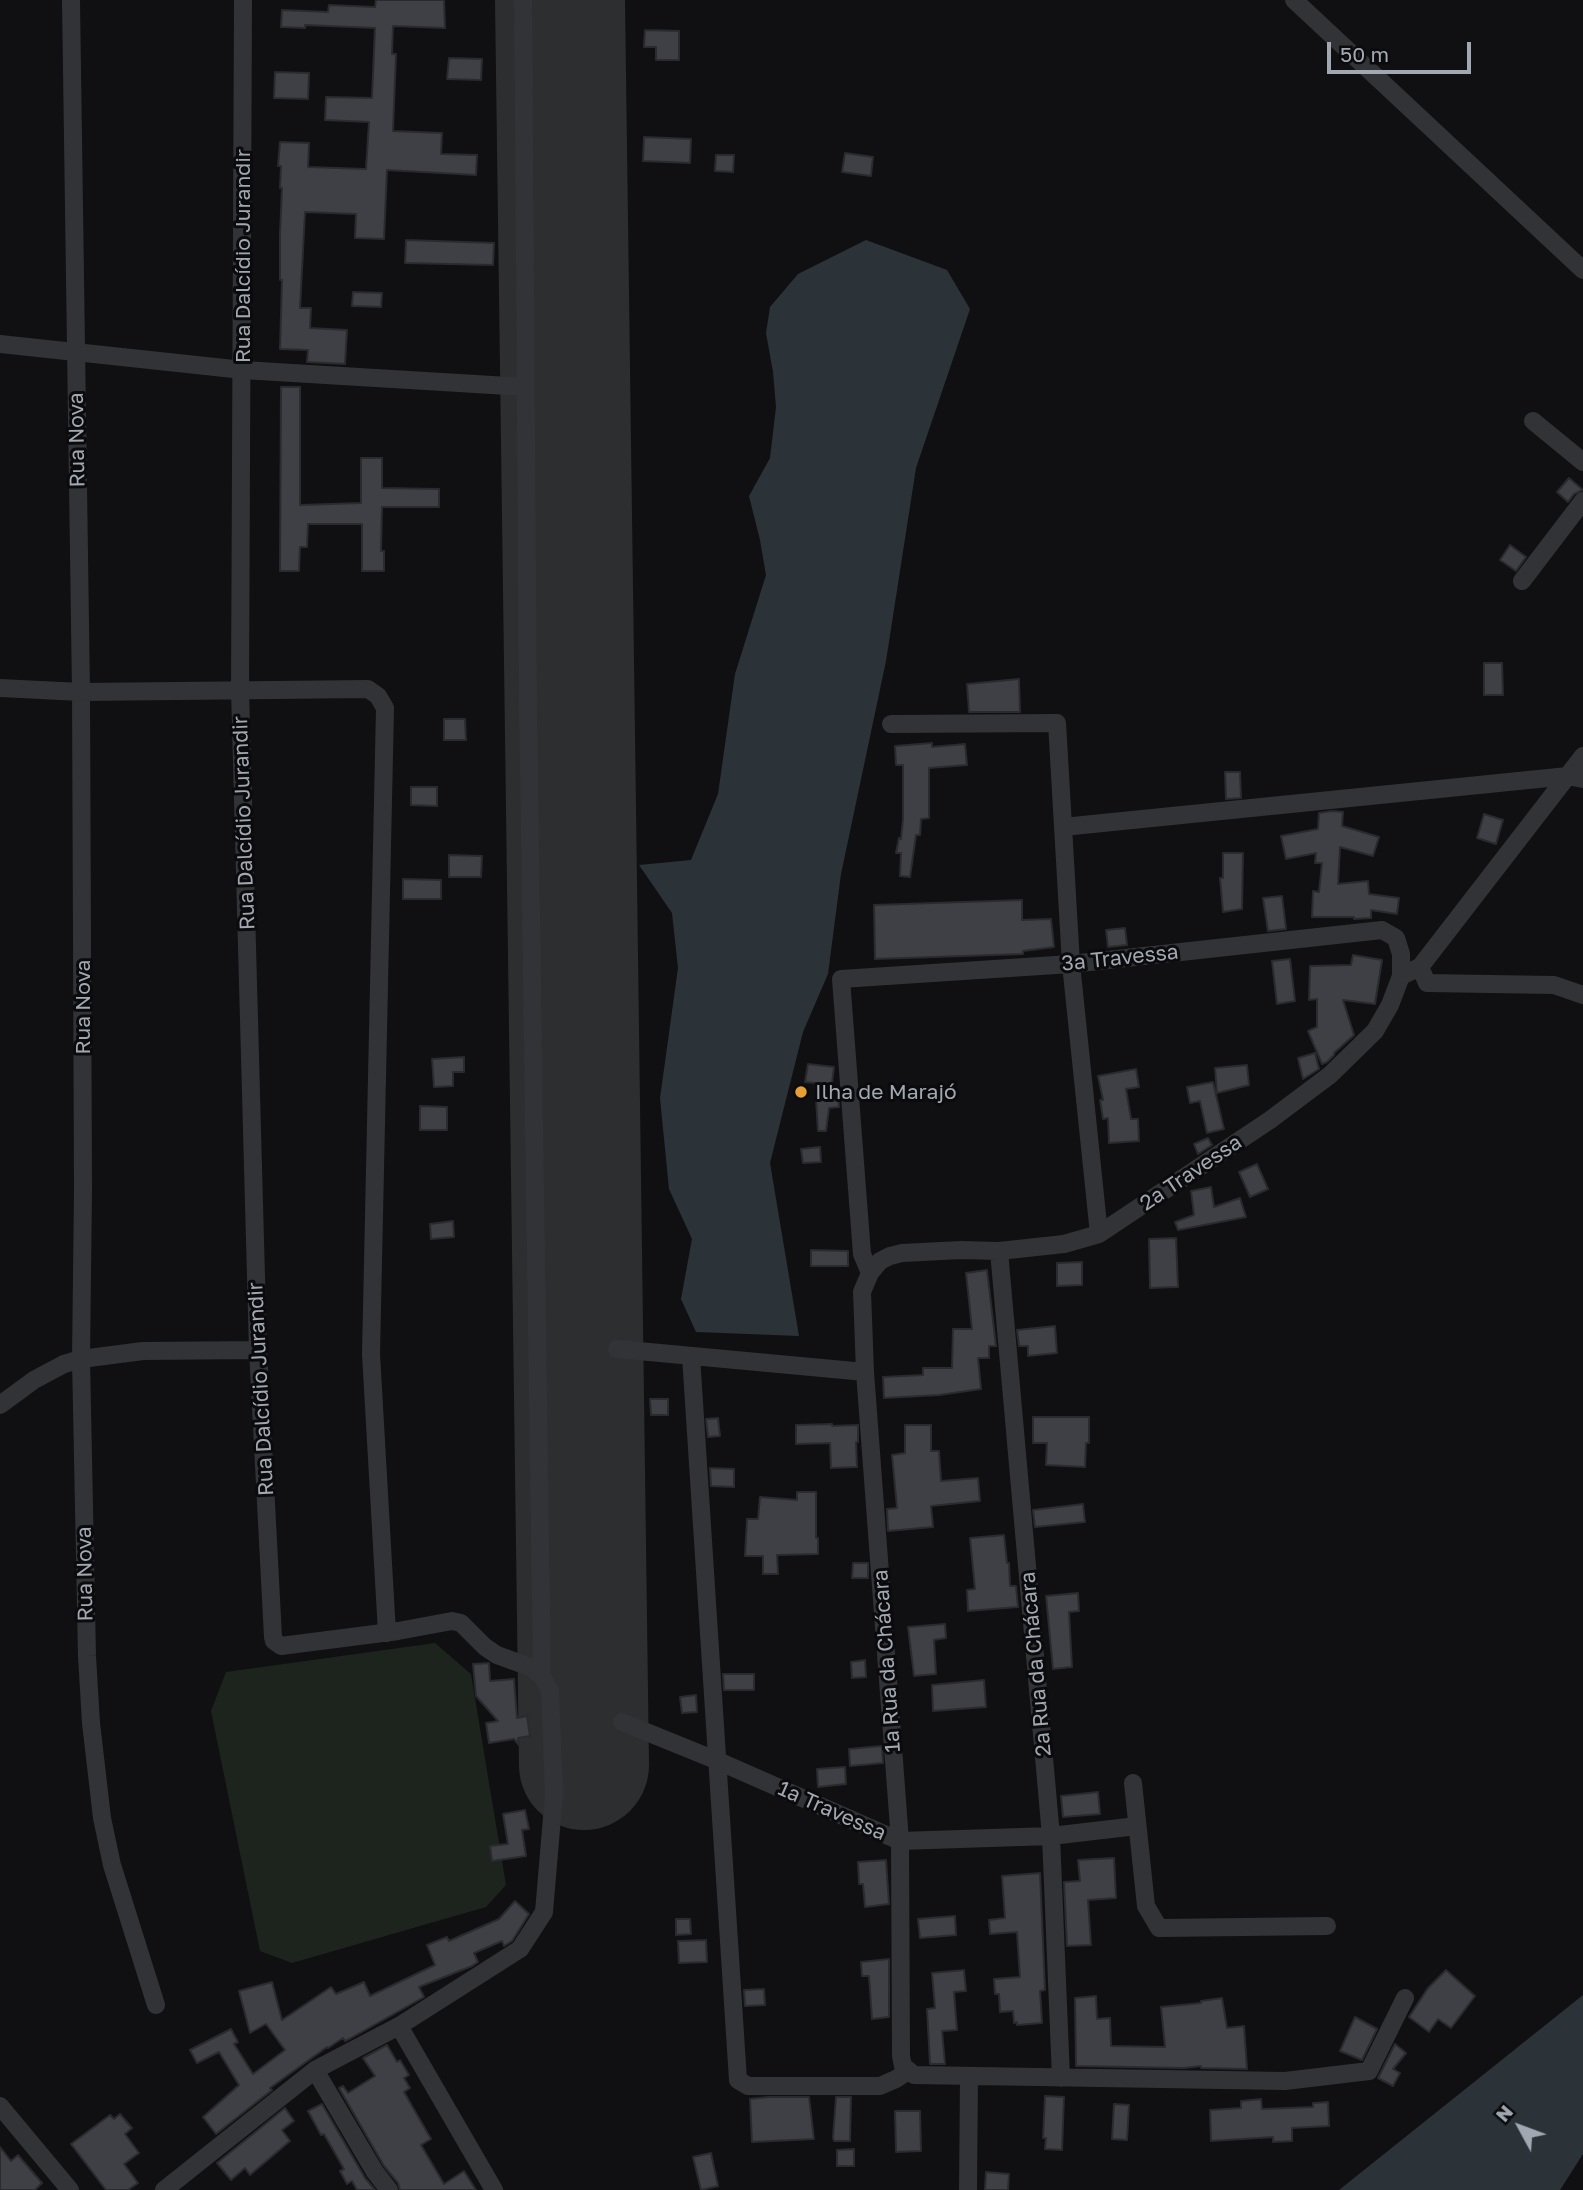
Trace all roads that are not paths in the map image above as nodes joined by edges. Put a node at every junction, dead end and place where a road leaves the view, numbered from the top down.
1 (71, 0) edge
2 (243, 0) edge
3 (523, 0) edge
4 (1294, 0) edge
5 (1583, 270) edge
6 (0, 344) edge
7 (75, 353) junction
8 (243, 370) junction
9 (525, 387) junction
10 (1533, 421) dead end
11 (1583, 462) edge
12 (1583, 501) edge
13 (1521, 582) dead end
14 (0, 688) edge
15 (240, 690) junction
16 (81, 692) junction
17 (891, 724) dead end
18 (1583, 756) edge
19 (1575, 777) edge
20 (1063, 827) junction
21 (1396, 938) joint
22 (1071, 964) junction
23 (1420, 967) junction
24 (1401, 976) junction
25 (1583, 995) edge
26 (1099, 1234) junction
27 (999, 1251) junction
28 (875, 1267) junction
29 (617, 1349) dead end
30 (258, 1350) junction
31 (691, 1356) junction
32 (81, 1359) junction
33 (865, 1372) junction
34 (0, 1405) edge
35 (387, 1633) junction
36 (542, 1676) junction
37 (622, 1722) dead end
38 (718, 1761) junction
39 (1133, 1783) dead end
40 (1137, 1826) junction
41 (1051, 1836) junction
42 (900, 1841) junction
43 (1327, 1926) dead end
44 (1405, 1998) dead end
45 (156, 2006) dead end
46 (399, 2026) junction
47 (905, 2069) junction
48 (314, 2070) junction
49 (969, 2076) junction
50 (1061, 2078) junction
51 (0, 2106) edge
52 (70, 2190) edge
53 (164, 2190) edge
54 (389, 2190) edge
55 (494, 2190) edge
56 (968, 2190) edge

1 - 7 street, Rua Nova
2 - 8 street, Rua Dalcídio Jurandir
3 - 9 street
4 - 5 street
6 - 7 street
7 - 8 street
7 - 16 street, Rua Nova
8 - 9 street
8 - 15 street, Rua Dalcídio Jurandir
9 - 36 street
10 - 11 street
12 - 13 street
14 - 16 street
15 - 16 street
15 - 30 street, Rua Dalcídio Jurandir
15 - 35 street
16 - 32 street, Rua Nova
17 - 20 street
18 - 19 street
19 - 20 street
19 - 23 street
20 - 22 street
21 - 22 street, 3ª Travessa
21 - 24 street, 2ª Travessa
22 - 26 street
22 - 28 street, 3ª Travessa
23 - 24 street
23 - 25 street
24 - 26 street, 2ª Travessa
26 - 27 street, 2ª Travessa
27 - 28 street, 2ª Travessa
27 - 41 street, 2ª Rua da Chácara
28 - 33 street, 1ª Rua da Chácara
29 - 31 street
30 - 32 street
30 - 35 street, Rua Dalcídio Jurandir
31 - 33 street
31 - 38 street
32 - 34 street
32 - 45 street, Rua Nova
33 - 42 street, 1ª Rua da Chácara
35 - 36 street
36 - 46 street
37 - 38 street, 1ª Travessa
38 - 42 street, 1ª Travessa
38 - 47 street
39 - 40 street
40 - 41 street, 1ª Travessa
40 - 43 street
41 - 42 street, 1ª Travessa
41 - 50 street, 2ª Rua da Chácara
42 - 47 street, 1ª Rua da Chácara
44 - 50 street
46 - 48 street
46 - 55 street
47 - 49 street
48 - 53 street
48 - 54 street
49 - 50 street
49 - 56 street
51 - 52 street

